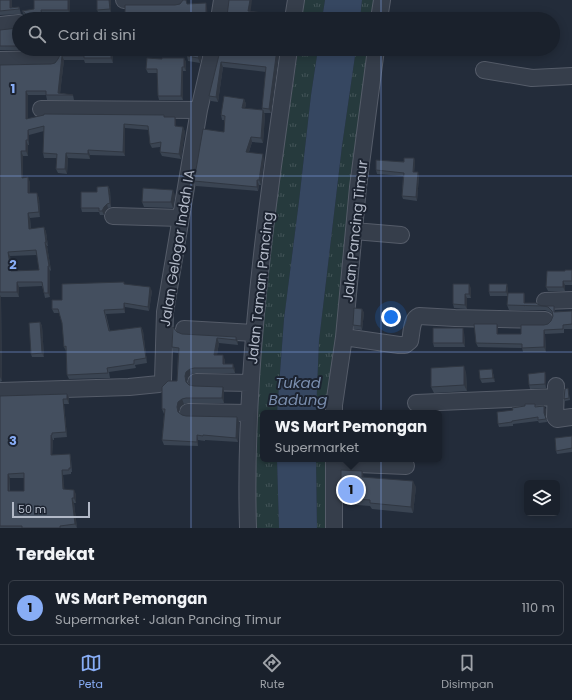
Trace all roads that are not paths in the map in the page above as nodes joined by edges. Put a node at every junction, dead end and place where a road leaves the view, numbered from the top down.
1 (124, 0) edge
2 (177, 0) edge
3 (222, 0) edge
4 (296, 0) edge
5 (382, 0) edge
6 (220, 12) edge
7 (294, 12) edge
8 (380, 12) edge
9 (12, 24) edge
10 (0, 25) edge
11 (211, 56) edge
12 (288, 56) edge
13 (375, 56) edge
14 (52, 59) dead end
15 (0, 60) edge
16 (484, 70) dead end
17 (572, 76) edge
18 (42, 109) dead end
19 (199, 110) junction
20 (113, 216) dead end
21 (181, 218) junction
22 (354, 231) junction
23 (401, 236) dead end
24 (572, 300) edge
25 (545, 302) dead end
26 (545, 320) dead end
27 (184, 329) dead end
28 (254, 333) junction
29 (344, 338) junction
30 (196, 382) dead end
31 (250, 383) junction
32 (0, 391) edge
33 (416, 403) dead end
34 (334, 410) edge
35 (188, 412) dead end
36 (248, 413) junction
37 (572, 417) edge
38 (334, 462) edge
39 (348, 462) edge
40 (406, 466) dead end
41 (248, 528) edge
42 (334, 528) edge

1 - 2 street
3 - 6 street
4 - 7 street
5 - 8 street
9 - 10 street
11 - 19 street, Jalan Gelogor Indah IA
12 - 28 street, Jalan Taman Pancing
13 - 22 street, Jalan Pancing Timur
14 - 15 street
16 - 17 street
18 - 19 street
19 - 21 street, Jalan Gelogor Indah IA
20 - 21 street
21 - 32 street, Jalan Gelogor Indah IA
22 - 23 street
22 - 29 street, Jalan Pancing Timur
24 - 25 street
26 - 29 street
27 - 28 street
28 - 31 street, Jalan Taman Pancing
29 - 34 street, Jalan Pancing Timur
30 - 31 street
31 - 36 street, Jalan Taman Pancing
33 - 37 street
35 - 36 street
36 - 41 street, Jalan Taman Pancing
38 - 42 street
39 - 40 street

